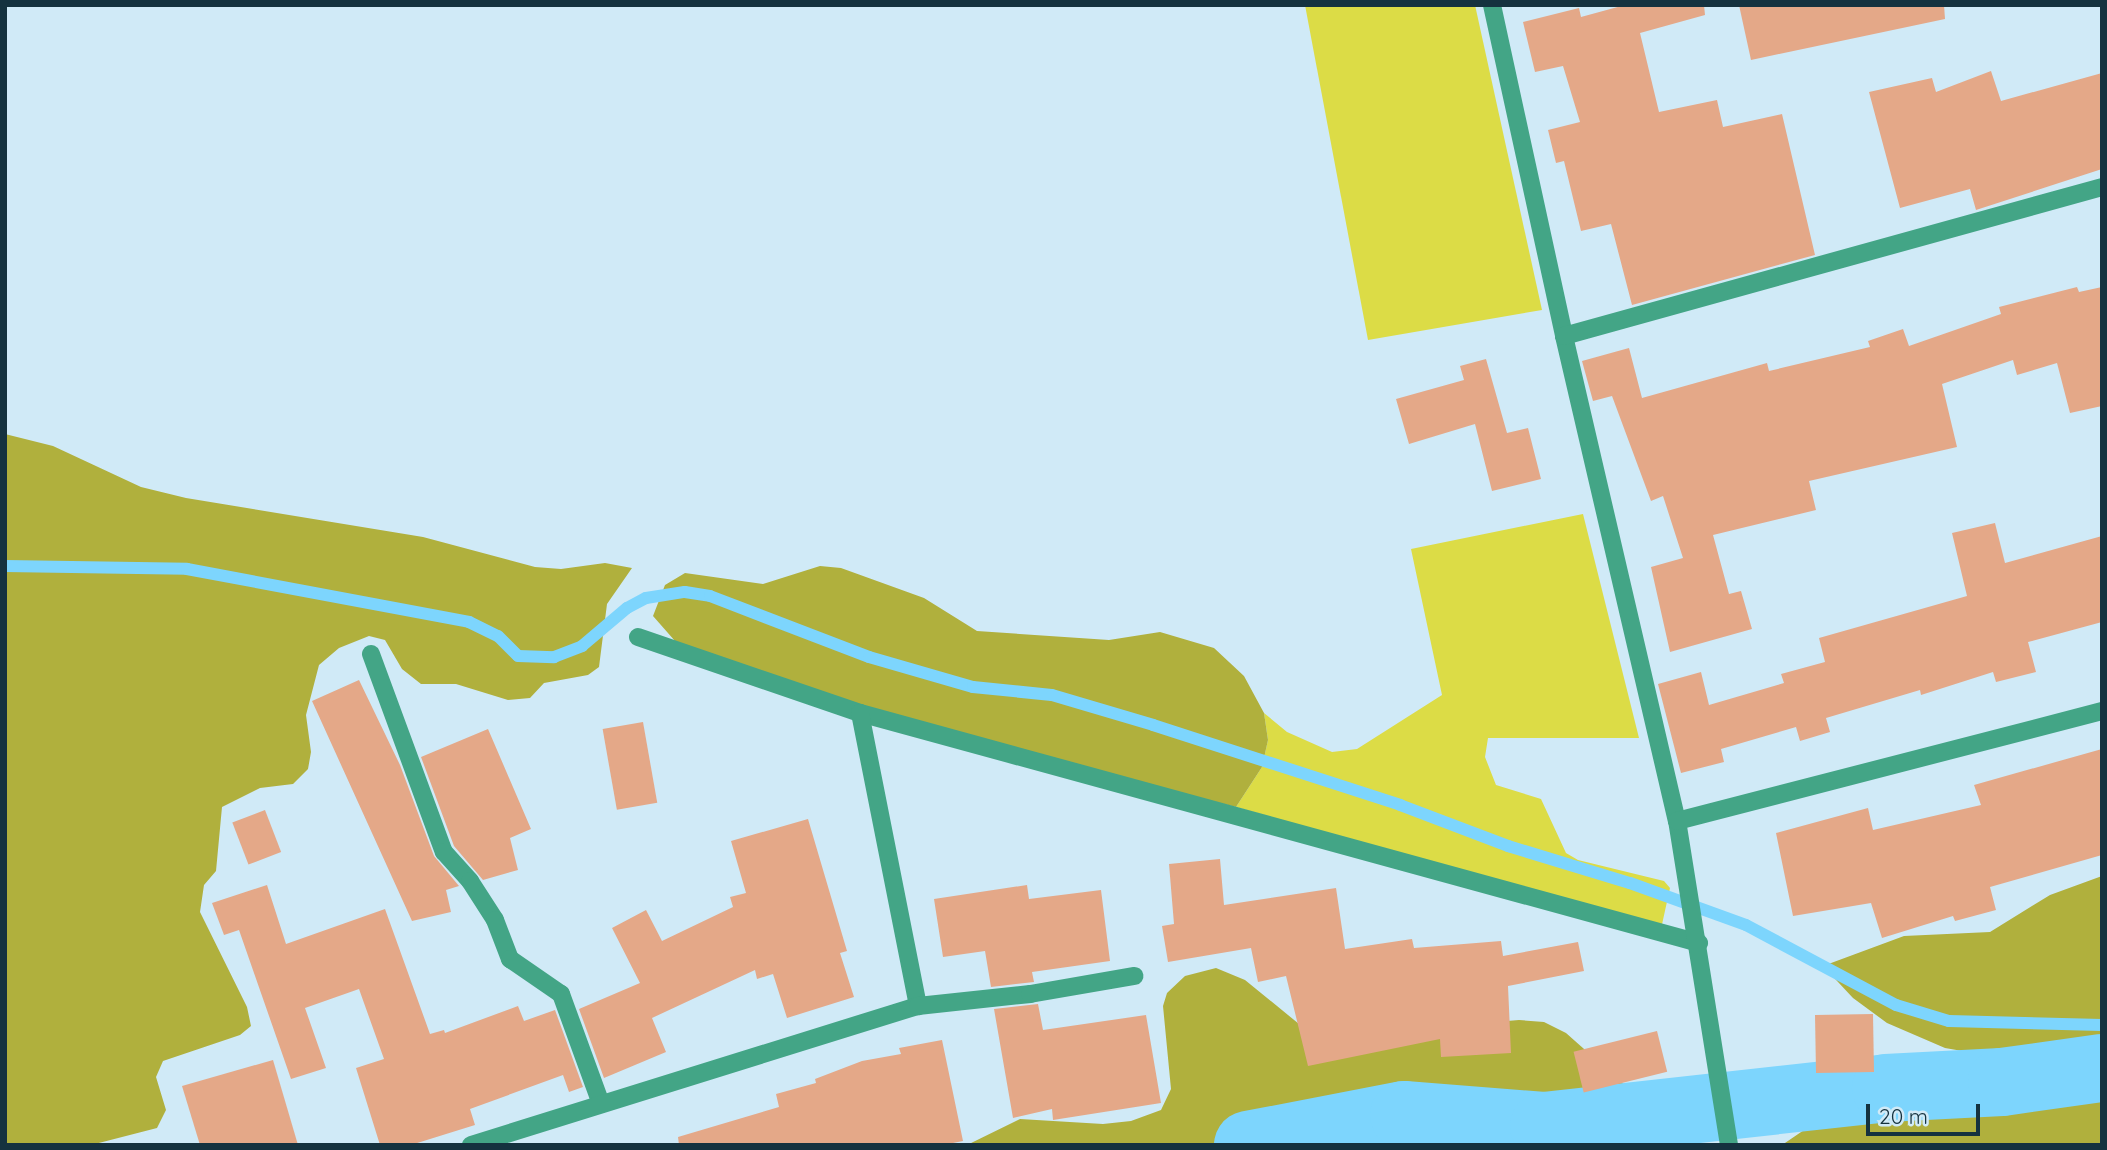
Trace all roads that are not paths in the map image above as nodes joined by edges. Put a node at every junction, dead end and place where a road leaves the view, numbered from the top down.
1 (1492, 5) edge
2 (2102, 187) edge
3 (1564, 336) junction
4 (638, 637) dead end
5 (371, 654) dead end
6 (2102, 711) edge
7 (860, 713) junction
8 (1678, 821) junction
9 (1699, 943) junction
10 (1134, 976) dead end
11 (918, 1006) junction
12 (601, 1104) junction
13 (471, 1145) edge
14 (1729, 1145) edge

1 - 3 street
2 - 3 street
3 - 8 street
4 - 7 street
5 - 12 street
6 - 8 street
7 - 9 street
7 - 11 street
8 - 9 street
9 - 14 street
10 - 11 street
11 - 12 street
12 - 13 street

